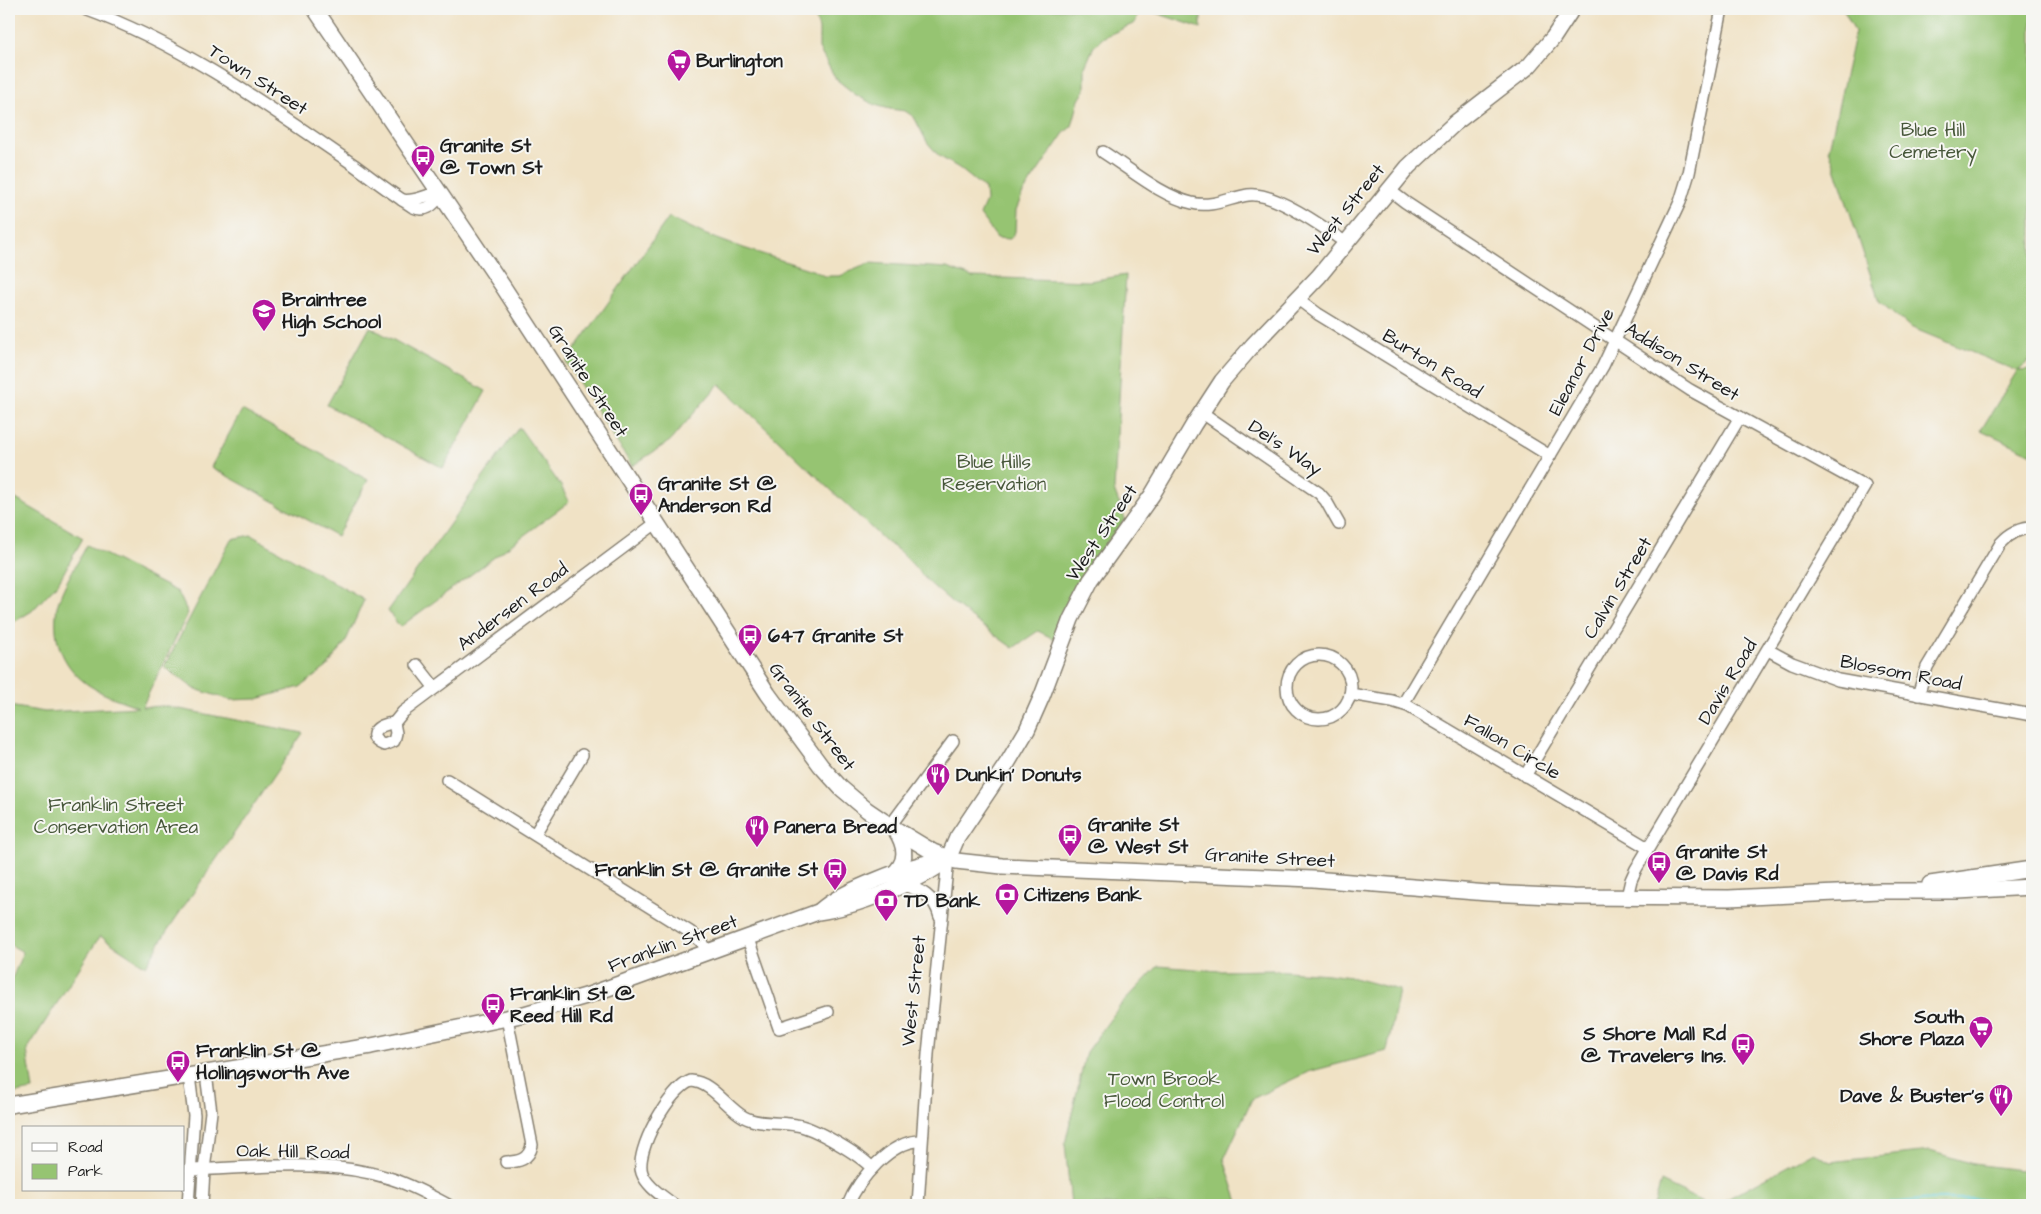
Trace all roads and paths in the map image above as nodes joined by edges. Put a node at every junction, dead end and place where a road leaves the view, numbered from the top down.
1 (85, 9) edge
2 (315, 9) edge
3 (1572, 9) edge
4 (1722, 9) edge
5 (1103, 152) dead end
6 (1388, 189) junction
7 (441, 194) junction
8 (1346, 243) junction
9 (1298, 299) junction
10 (1616, 341) junction
11 (1201, 412) junction
12 (1740, 417) junction
13 (1550, 456) junction
14 (1865, 486) joint
15 (656, 524) junction
16 (1339, 524) dead end
17 (2032, 528) edge
18 (1768, 650) junction
19 (418, 665) dead end
20 (435, 688) junction
21 (1350, 694) junction
22 (1918, 694) junction
23 (1403, 704) junction
24 (2032, 715) edge
25 (394, 722) dead end
26 (953, 741) dead end
27 (582, 755) dead end
28 (1525, 776) junction
29 (447, 780) dead end
30 (892, 828) junction
31 (535, 834) junction
32 (1648, 848) junction
33 (948, 859) junction
34 (2032, 869) edge
35 (897, 881) junction
36 (2032, 887) edge
37 (1879, 891) junction
38 (1627, 897) junction
39 (941, 919) junction
40 (748, 939) junction
41 (708, 953) junction
42 (828, 1012) dead end
43 (507, 1018) junction
44 (206, 1074) junction
45 (189, 1076) junction
46 (9, 1104) edge
47 (921, 1141) junction
48 (506, 1162) dead end
49 (872, 1168) junction
50 (190, 1170) junction
51 (204, 1170) junction
52 (188, 1205) edge
53 (202, 1205) edge
54 (448, 1205) edge
55 (674, 1205) edge
56 (848, 1205) edge
57 (918, 1205) edge

1 - 7 street, Town Street
2 - 7 main road, Granite Street
3 - 6 main road, West Street
4 - 10 street, Eleanor Drive
5 - 8 street
6 - 8 main road, West Street
6 - 10 street, Addison Street
7 - 15 main road, Granite Street
8 - 9 main road, West Street
9 - 11 main road, West Street
9 - 13 street, Burton Road
10 - 12 street, Addison Street
10 - 13 street, Eleanor Drive
11 - 16 street, Del's Way
11 - 33 main road, West Street
12 - 14 street, Addison Street
12 - 28 street, Calvin Street
13 - 23 street, Eleanor Drive
14 - 18 street, Davis Road
15 - 20 street, Andersen Road
15 - 30 main road, Granite Street
17 - 22 street
18 - 22 street, Blossom Road
18 - 32 street, Davis Road
19 - 20 street
20 - 25 street, Andersen Road
21 - 21 street
21 - 23 street, Fallon Circle
22 - 24 street, Blossom Road
23 - 28 street, Fallon Circle
26 - 30 street
27 - 31 street
28 - 32 street, Fallon Circle
29 - 31 street
30 - 33 main road, Granite Street
30 - 35 main road
31 - 41 street
32 - 38 street, Davis Road
33 - 35 main road, Franklin Street
33 - 38 main road, Granite Street
33 - 39 street, West Street
34 - 37 main road, Granite Street
35 - 39 street
35 - 40 main road, Franklin Street
36 - 37 main road, Granite Street
37 - 38 main road, Granite Street
39 - 47 street, West Street
40 - 41 main road, Franklin Street
40 - 42 street
41 - 43 main road, Franklin Street
43 - 44 main road, Franklin Street
43 - 48 street
44 - 45 main road, Franklin Street
44 - 51 street
45 - 46 main road, Franklin Street
45 - 50 street
47 - 49 street
47 - 57 street, West Street
49 - 55 street
49 - 56 street
50 - 51 street, Oak Hill Road
50 - 52 street
51 - 53 street
51 - 54 street, Oak Hill Road

